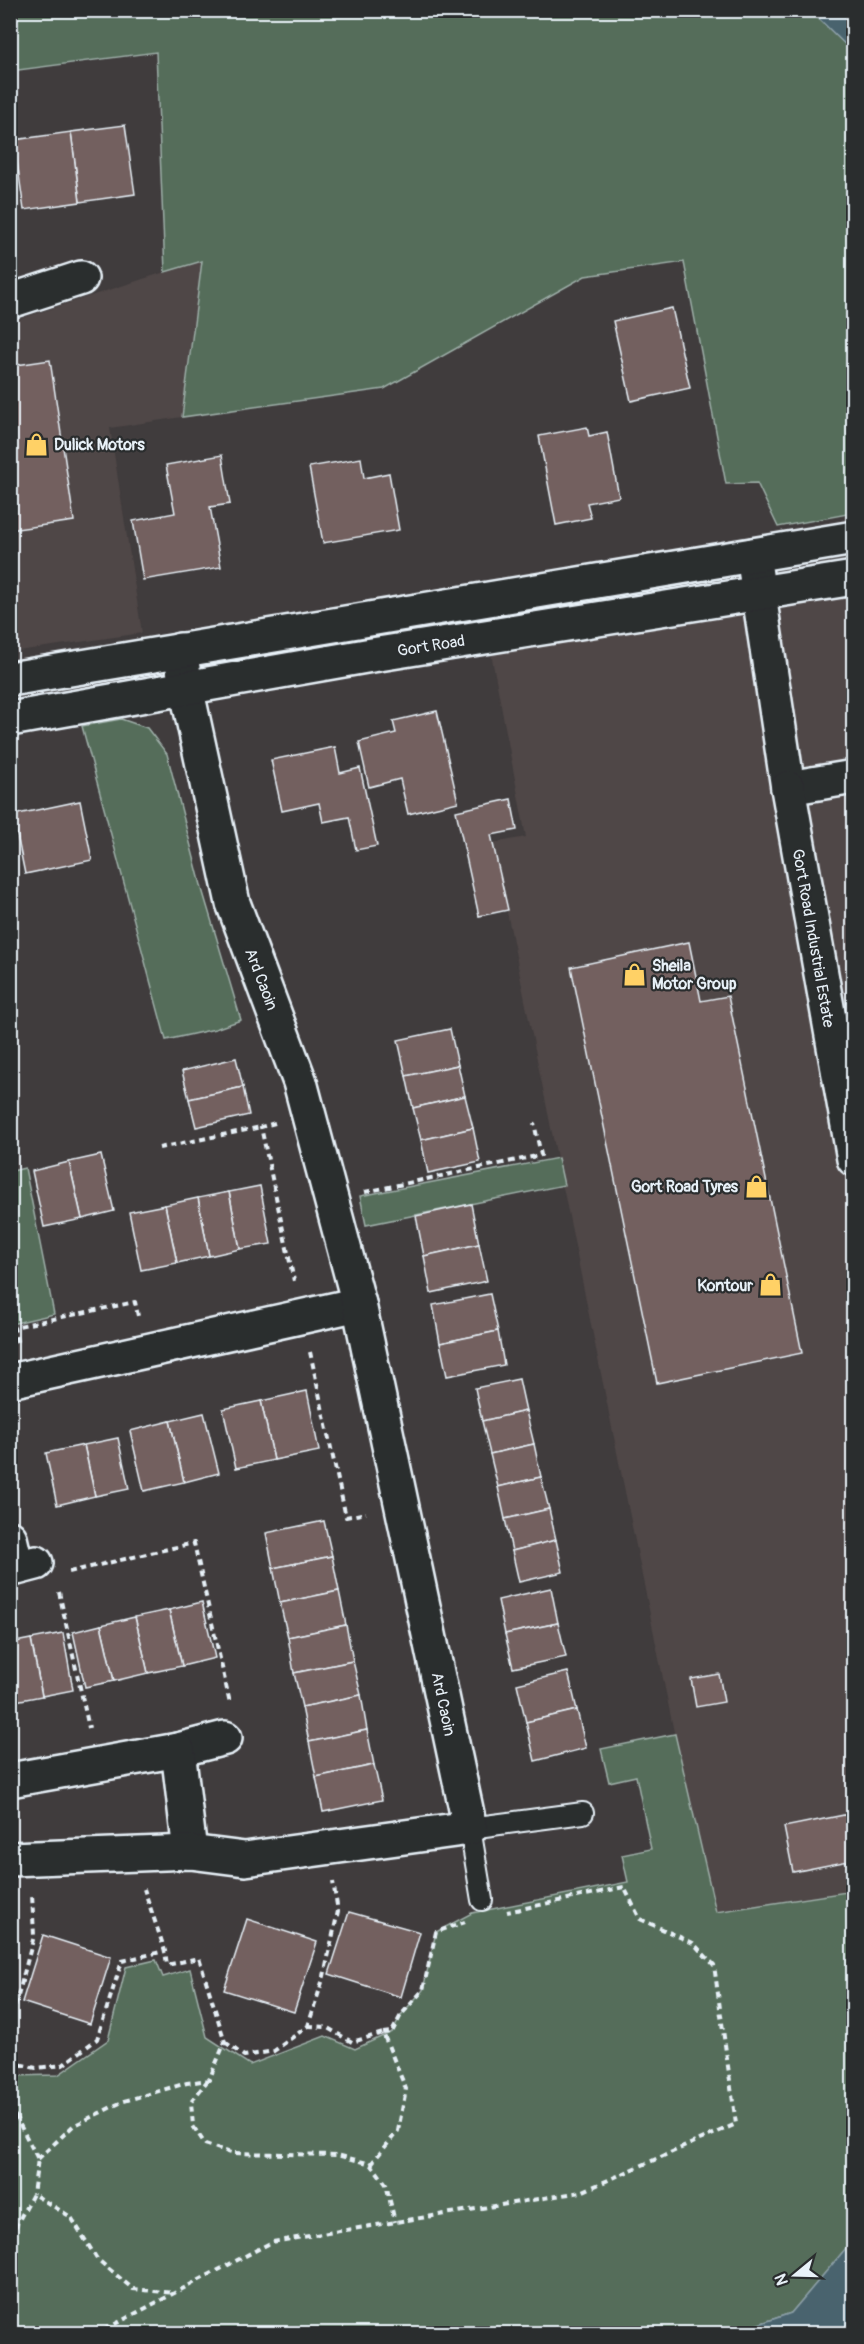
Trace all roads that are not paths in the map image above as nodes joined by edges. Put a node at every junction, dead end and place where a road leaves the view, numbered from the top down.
1 (81, 278) dead end
2 (10, 301) edge
3 (854, 538) edge
4 (753, 555) junction
5 (854, 578) edge
6 (759, 593) junction
7 (180, 650) junction
8 (10, 679) edge
9 (186, 687) junction
10 (10, 719) edge
11 (854, 777) edge
12 (788, 788) junction
13 (854, 1159) edge
14 (359, 1304) junction
15 (17, 1379) edge
16 (10, 1538) edge
17 (46, 1569) road end
18 (225, 1738) road end
19 (178, 1750) junction
20 (10, 1780) edge
21 (583, 1813) dead end
22 (470, 1828) junction
23 (190, 1852) junction
24 (10, 1859) edge
25 (473, 1906) road end

1 - 2 street
3 - 4 street
4 - 6 street, Gort Road Industrial Estate
4 - 7 street
5 - 6 street, Gort Road
6 - 9 street, Gort Road
6 - 12 street, Gort Road Industrial Estate
7 - 8 street
7 - 9 street, Ard Caoin
9 - 10 street, Gort Road
9 - 14 street, Ard Caoin
11 - 12 street
12 - 13 street, Gort Road Industrial Estate
14 - 15 street
14 - 22 street, Ard Caoin
16 - 17 street
18 - 19 street
19 - 20 street
19 - 23 street
21 - 22 lane
22 - 23 street
22 - 25 lane
23 - 24 street

